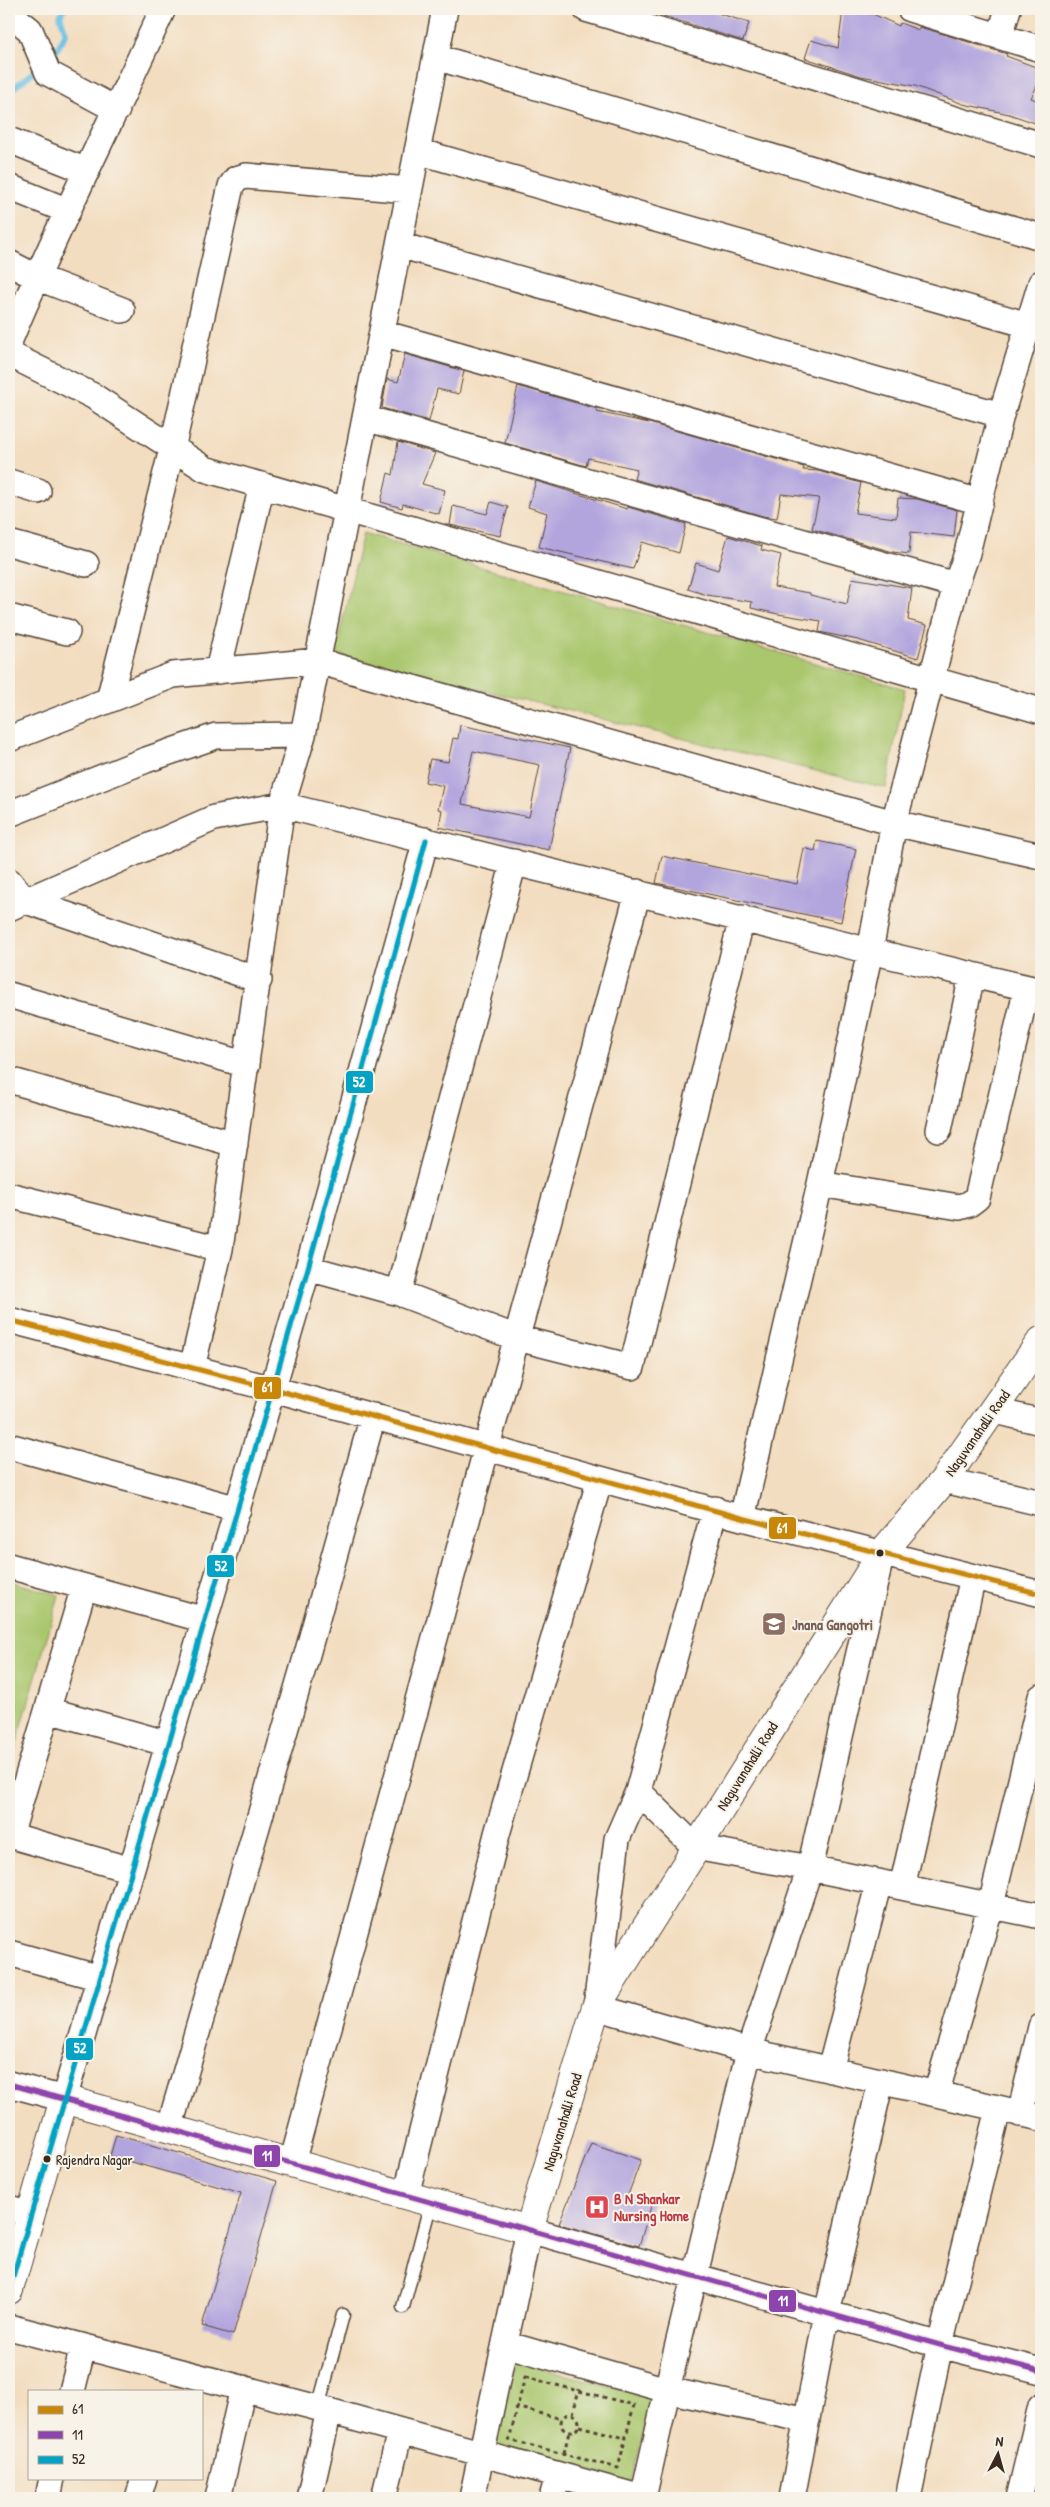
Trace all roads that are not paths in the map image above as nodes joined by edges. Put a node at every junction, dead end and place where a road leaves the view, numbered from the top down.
1 (163, 9) edge
2 (445, 9) edge
3 (586, 9) edge
4 (910, 9) edge
5 (1008, 9) edge
6 (9, 13) edge
7 (1000, 36) junction
8 (1041, 49) edge
9 (436, 57) junction
10 (117, 110) junction
11 (9, 140) edge
12 (1041, 145) edge
13 (417, 150) junction
14 (88, 171) junction
15 (9, 187) edge
16 (410, 190) junction
17 (68, 211) junction
18 (1041, 237) edge
19 (399, 245) junction
20 (9, 263) edge
21 (36, 277) junction
22 (1041, 283) edge
23 (122, 310) dead end
24 (1028, 325) junction
25 (382, 333) junction
26 (9, 342) edge
27 (9, 354) edge
28 (1002, 416) junction
29 (365, 418) junction
30 (172, 449) junction
31 (9, 482) edge
32 (262, 485) junction
33 (38, 491) dead end
34 (980, 502) junction
35 (347, 509) junction
36 (9, 543) edge
37 (86, 564) dead end
38 (956, 585) junction
39 (9, 617) edge
40 (67, 632) dead end
41 (317, 661) junction
42 (218, 671) junction
43 (931, 680) junction
44 (109, 700) junction
45 (1041, 711) edge
46 (9, 723) edge
47 (34, 730) junction
48 (303, 735) junction
49 (9, 739) edge
50 (282, 805) junction
51 (9, 814) edge
52 (894, 823) junction
53 (426, 840) junction
54 (1041, 856) edge
55 (514, 862) junction
56 (9, 881) edge
57 (638, 892) junction
58 (18, 904) edge
59 (742, 918) junction
60 (870, 951) junction
61 (972, 975) junction
62 (259, 980) junction
63 (1034, 989) edge
64 (9, 995) edge
65 (247, 1065) junction
66 (9, 1080) edge
67 (939, 1130) dead end
68 (235, 1144) junction
69 (820, 1184) junction
70 (9, 1195) edge
71 (220, 1249) junction
72 (308, 1268) junction
73 (399, 1293) junction
74 (9, 1320) edge
75 (517, 1338) junction
76 (1041, 1341) edge
77 (192, 1368) junction
78 (273, 1389) junction
79 (992, 1410) junction
80 (373, 1416) junction
81 (1041, 1422) edge
82 (9, 1446) edge
83 (485, 1448) junction
84 (600, 1479) junction
85 (944, 1480) junction
86 (1041, 1503) edge
87 (238, 1509) junction
88 (715, 1510) junction
89 (742, 1518) junction
90 (882, 1553) junction
91 (9, 1566) edge
92 (973, 1577) junction
93 (84, 1587) junction
94 (1041, 1594) edge
95 (205, 1620) junction
96 (1041, 1697) edge
97 (48, 1710) junction
98 (169, 1744) junction
99 (638, 1791) junction
100 (10, 1836) edge
101 (695, 1848) junction
102 (810, 1868) junction
103 (131, 1870) junction
104 (890, 1885) junction
105 (991, 1905) junction
106 (1041, 1916) edge
107 (9, 1954) edge
108 (100, 1978) junction
109 (596, 2007) junction
110 (1041, 2027) edge
111 (749, 2051) junction
112 (830, 2070) junction
113 (881, 2081) junction
114 (9, 2084) edge
115 (936, 2094) junction
116 (64, 2100) junction
117 (1020, 2114) edge
118 (169, 2129) junction
119 (292, 2163) junction
120 (418, 2199) junction
121 (20, 2211) edge
122 (529, 2230) junction
123 (694, 2276) junction
124 (9, 2290) edge
125 (403, 2308) dead end
126 (827, 2313) junction
127 (343, 2315) dead end
128 (9, 2327) edge
129 (505, 2344) junction
130 (940, 2346) junction
131 (83, 2347) junction
132 (1041, 2371) edge
133 (169, 2380) edge
134 (243, 2388) junction
135 (72, 2390) edge
136 (667, 2390) junction
137 (1041, 2406) edge
138 (324, 2409) junction
139 (807, 2420) junction
140 (400, 2431) junction
141 (482, 2455) junction
142 (558, 2476) edge
143 (52, 2480) edge
144 (143, 2480) edge
145 (48, 2498) edge
146 (138, 2498) edge
147 (218, 2498) edge
148 (309, 2498) edge
149 (384, 2498) edge
150 (472, 2498) edge
151 (642, 2498) edge
152 (792, 2498) edge
153 (908, 2498) edge
154 (1019, 2498) edge

1 - 10 street
2 - 9 street
3 - 12 street
4 - 7 street
5 - 7 street
6 - 10 street
7 - 8 street
9 - 13 street
9 - 18 street
10 - 14 street
11 - 14 street
13 - 16 street
13 - 24 street
14 - 17 street
15 - 17 street
16 - 19 street
16 - 30 street
17 - 21 street
19 - 25 street
19 - 28 street
20 - 21 street
21 - 23 street
21 - 26 street
22 - 24 street
24 - 28 street
25 - 29 street
25 - 34 street
27 - 30 street
28 - 34 street
29 - 35 street
29 - 38 street
30 - 32 street
30 - 44 street
31 - 33 street
32 - 35 street
32 - 42 street
34 - 38 street
35 - 41 street
35 - 43 street
36 - 37 street
38 - 43 street
39 - 40 street
41 - 42 street
41 - 48 street
41 - 52 street
42 - 44 street
43 - 45 street
43 - 52 street
44 - 47 street
46 - 47 street
47 - 49 street
48 - 50 street
48 - 51 street
50 - 53 street
50 - 58 street
50 - 62 street
52 - 54 street
52 - 60 street
53 - 55 street
53 - 72 street
55 - 57 street
55 - 73 street
56 - 58 street
57 - 59 street
57 - 75 street
58 - 62 street
59 - 60 street
59 - 75 street
60 - 61 street
60 - 69 street
61 - 63 street
61 - 67 street
62 - 65 street
63 - 69 street
64 - 65 street
65 - 68 street
66 - 68 street
68 - 71 street
69 - 89 street
70 - 71 street
71 - 77 street
72 - 73 street
72 - 78 street
73 - 75 street
74 - 77 street
75 - 83 street
76 - 79 street, Naguvanahalli Road
77 - 78 street
78 - 80 street
78 - 87 street
79 - 81 street
79 - 85 street, Naguvanahalli Road
80 - 83 street
80 - 118 street
82 - 87 street
83 - 84 street
83 - 119 street
84 - 88 street
84 - 120 street
85 - 86 street
85 - 90 street, Naguvanahalli Road
87 - 95 street
88 - 89 street
88 - 99 street
89 - 90 street
90 - 92 street
90 - 101 street, Naguvanahalli Road
90 - 102 street
91 - 93 street
92 - 94 street
92 - 104 street
93 - 95 street
93 - 97 street
95 - 98 street
96 - 105 street
97 - 98 street
97 - 100 street
98 - 103 street
99 - 101 street
99 - 109 street
100 - 103 street
101 - 102 street
101 - 109 street, Naguvanahalli Road
102 - 104 street
102 - 111 street
103 - 108 street
104 - 105 street
104 - 112 street
105 - 106 street
105 - 115 street
107 - 108 street
108 - 116 street
109 - 111 street
109 - 122 street, Naguvanahalli Road
110 - 117 street
111 - 112 street
111 - 123 street
112 - 113 street
113 - 115 street
113 - 126 street
114 - 116 street
115 - 117 street
116 - 118 street
116 - 121 street
117 - 130 street
118 - 119 street
119 - 120 street
120 - 122 street
120 - 125 lane
121 - 124 street
122 - 123 street
122 - 129 street
123 - 126 street
123 - 136 street
126 - 130 street
126 - 139 street
127 - 138 lane
128 - 131 street
129 - 136 street
129 - 141 street
130 - 132 street
130 - 153 street
131 - 133 street
131 - 135 street
133 - 134 street
134 - 138 street
134 - 147 street
136 - 139 street
136 - 151 street
137 - 154 street
138 - 140 street
138 - 148 street
139 - 152 street
140 - 141 street
140 - 149 street
141 - 142 street
141 - 150 street
142 - 151 street
143 - 145 street
144 - 146 street

